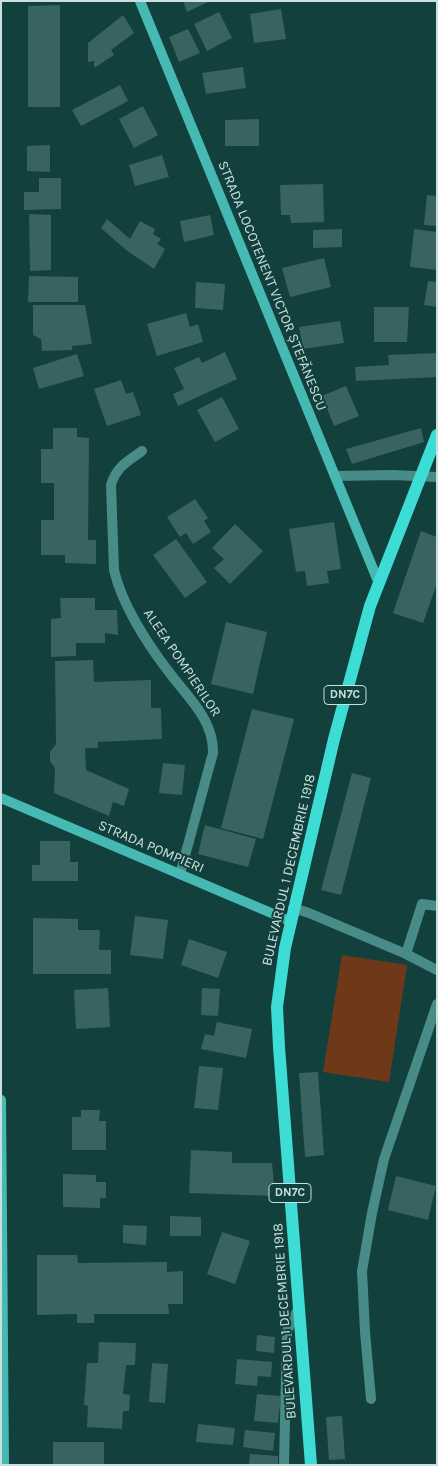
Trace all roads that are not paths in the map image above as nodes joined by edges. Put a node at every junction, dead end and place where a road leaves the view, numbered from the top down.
1 (140, 1) edge
2 (437, 436) edge
3 (142, 451) dead end
4 (335, 476) junction
5 (421, 476) junction
6 (437, 477) edge
7 (378, 581) junction
8 (1, 798) edge
9 (180, 874) junction
10 (437, 906) edge
11 (293, 908) junction
12 (290, 921) junction
13 (406, 954) junction
14 (437, 970) edge
15 (437, 1004) edge
16 (1, 1100) edge
17 (2, 1255) edge
18 (298, 1307) junction
19 (371, 1399) dead end
20 (4, 1465) edge
21 (284, 1465) edge
22 (311, 1465) edge

1 - 4 main road, STRADA LOCOTENENT VICTOR ȘTEFĂNESCU
2 - 5 main road, DN7C
3 - 9 street, ALEEA POMPIERILOR
4 - 5 street
4 - 7 main road, STRADA LOCOTENENT VICTOR ȘTEFĂNESCU
5 - 6 street
5 - 7 main road, BULEVARDUL 1 DECEMBRIE 1918 / DN7C
7 - 11 main road, BULEVARDUL 1 DECEMBRIE 1918 / DN7C
8 - 9 main road, STRADA POMPIERI
9 - 12 main road, STRADA POMPIERI
10 - 13 street
11 - 12 main road, BULEVARDUL 1 DECEMBRIE 1918 / DN7C
11 - 13 street
12 - 18 main road, BULEVARDUL 1 DECEMBRIE 1918 / DN7C
13 - 14 street
15 - 19 street
16 - 17 main road
17 - 20 main road
18 - 21 street
18 - 22 main road, BULEVARDUL 1 DECEMBRIE 1918 / DN7C

